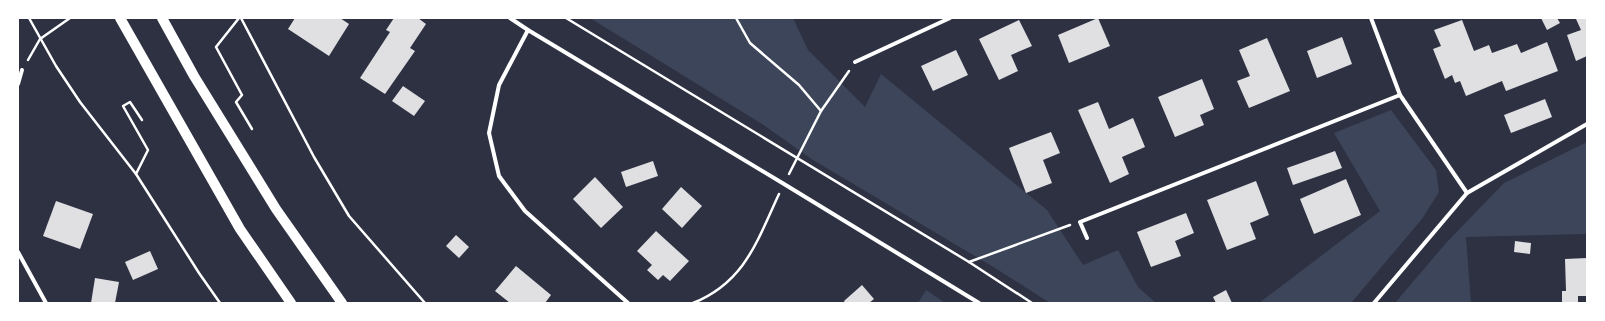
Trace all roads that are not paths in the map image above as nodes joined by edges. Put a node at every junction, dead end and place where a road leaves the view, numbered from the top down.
1 (120, 18) edge
2 (162, 18) edge
3 (510, 18) edge
4 (950, 18) edge
5 (1371, 18) edge
6 (528, 30) junction
7 (856, 62) road end
8 (22, 70) road end
9 (18, 84) edge
10 (1400, 95) junction
11 (1587, 124) edge
12 (1467, 193) junction
13 (1087, 238) dead end
14 (18, 252) edge
15 (46, 303) edge
16 (292, 303) edge
17 (342, 303) edge
18 (628, 303) edge
19 (979, 303) edge
20 (1374, 303) edge

1 - 16 main road
2 - 17 main road
3 - 6 street
4 - 7 street
5 - 10 street
6 - 18 street
6 - 19 street
8 - 9 street
10 - 12 street
10 - 13 street
11 - 12 street
12 - 20 street
14 - 15 street

